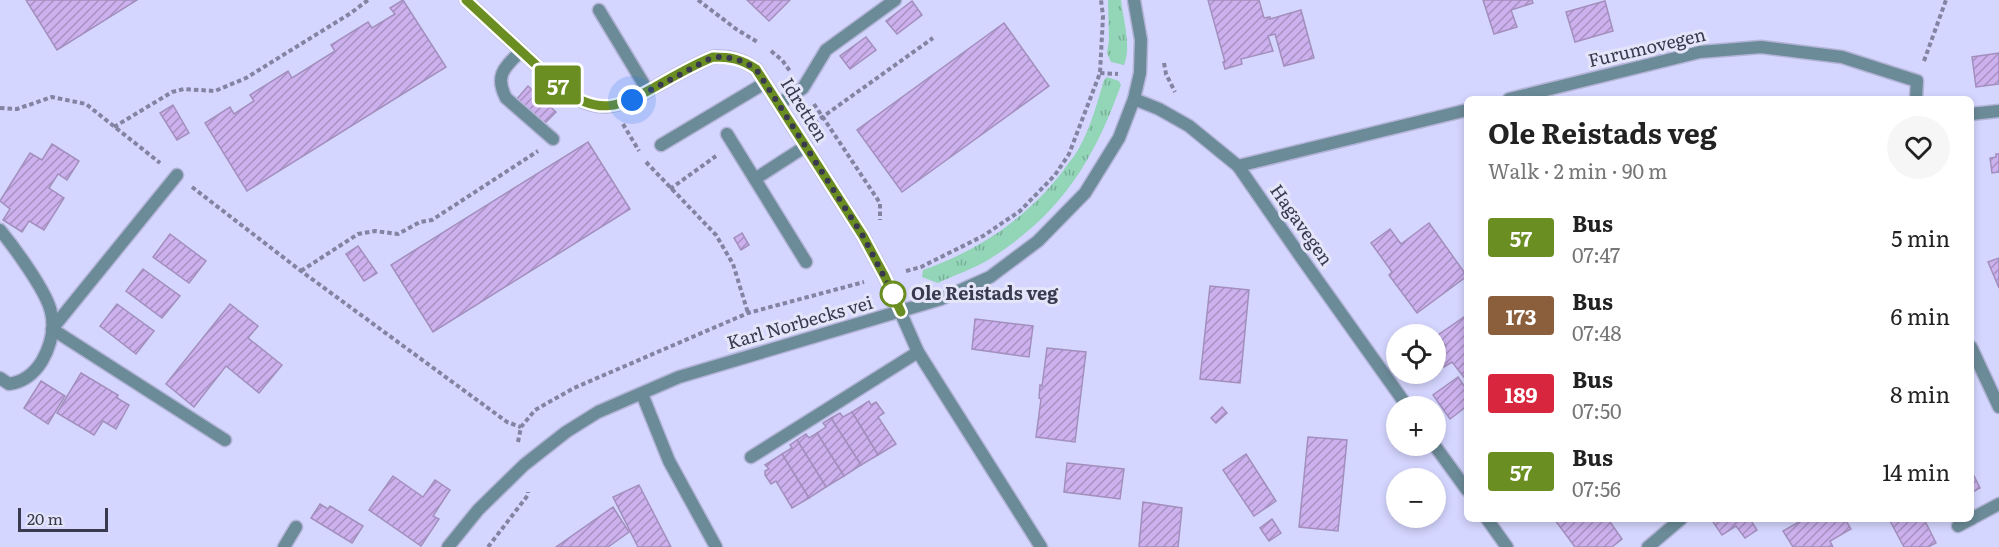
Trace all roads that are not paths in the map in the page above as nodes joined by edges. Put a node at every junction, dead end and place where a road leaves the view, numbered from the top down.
1 (466, 0) edge
2 (895, 0) edge
3 (1134, 0) edge
4 (598, 10) dead end
5 (521, 51) junction
6 (765, 82) junction
7 (648, 91) junction
8 (1521, 96) edge
9 (1916, 96) edge
10 (1134, 99) junction
11 (779, 104) junction
12 (1464, 111) edge
13 (1999, 111) edge
14 (1974, 114) edge
15 (553, 139) road end
16 (730, 139) road end
17 (661, 145) dead end
18 (806, 146) junction
19 (1238, 166) junction
20 (177, 175) road end
21 (754, 178) junction
22 (0, 230) edge
23 (807, 262) dead end
24 (901, 312) junction
25 (52, 329) junction
26 (918, 352) junction
27 (1974, 353) edge
28 (0, 378) edge
29 (642, 394) junction
30 (1400, 396) edge
31 (1999, 407) edge
32 (225, 440) dead end
33 (1442, 456) edge
34 (751, 457) dead end
35 (1464, 486) edge
36 (1999, 504) edge
37 (1974, 517) edge
38 (1489, 522) edge
39 (1677, 522) edge
40 (1965, 522) edge
41 (296, 526) dead end
42 (1958, 526) dead end
43 (284, 547) edge
44 (448, 547) edge
45 (716, 547) edge
46 (1041, 547) edge
47 (1508, 547) edge
48 (1648, 547) edge

1 - 5 street, Idretten
2 - 11 street
3 - 10 street, Karl Norbecks vei
4 - 7 street
5 - 7 street, Idretten
5 - 15 street
6 - 7 street, Idretten
6 - 11 street, Idretten
6 - 17 street
8 - 9 street, Furumovegen
10 - 19 street, Hagavegen
10 - 24 street, Karl Norbecks vei
11 - 18 street, Idretten
12 - 19 street
13 - 14 street
16 - 21 street
18 - 21 street
18 - 24 street, Idretten
19 - 30 street, Hagavegen
20 - 25 street
21 - 23 street
22 - 25 street
24 - 26 street
24 - 29 street, Karl Norbecks vei
25 - 28 street
25 - 32 street
26 - 34 street
26 - 46 street
27 - 31 street
29 - 44 street, Karl Norbecks vei
29 - 45 street
33 - 35 street
36 - 37 street
38 - 47 street
39 - 48 street
40 - 42 street
41 - 43 street

